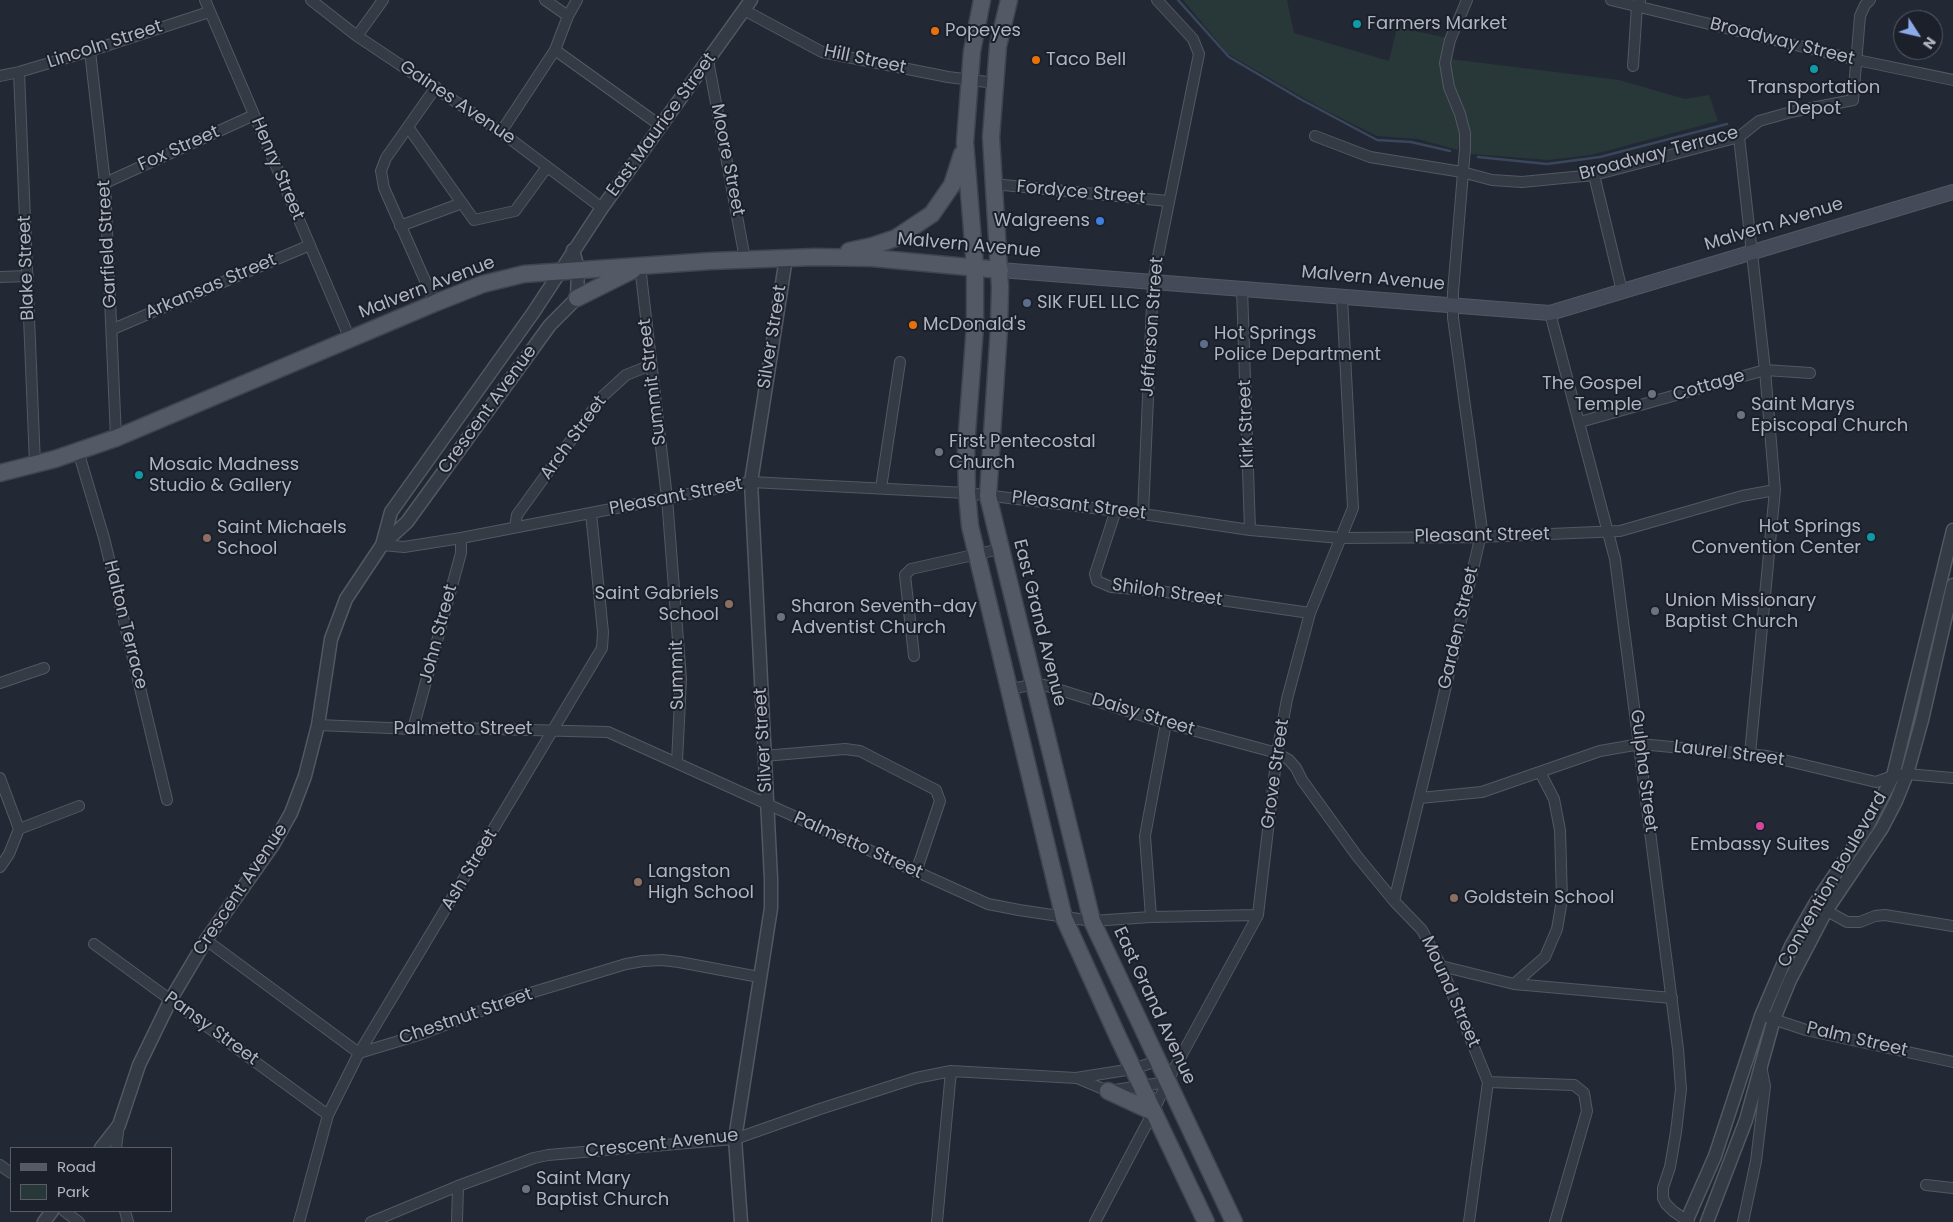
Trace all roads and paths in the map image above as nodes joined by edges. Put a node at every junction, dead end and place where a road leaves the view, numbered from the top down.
1 (205, 0) edge
2 (311, 0) edge
3 (383, 0) edge
4 (545, 0) edge
5 (577, 0) edge
6 (982, 0) edge
7 (1009, 0) edge
8 (1157, 0) edge
9 (1467, 0) edge
10 (1611, 0) edge
11 (1870, 0) edge
12 (1639, 3) edge
13 (748, 5) edge
14 (209, 12) junction
15 (568, 16) junction
16 (357, 36) junction
17 (555, 50) junction
18 (90, 51) junction
19 (708, 60) junction
20 (1857, 60) junction
21 (1633, 66) dead end
22 (19, 72) junction
23 (0, 76) edge
24 (969, 80) junction
25 (1953, 80) edge
26 (995, 83) junction
27 (436, 87) junction
28 (254, 116) junction
29 (408, 126) junction
30 (661, 126) junction
31 (501, 132) junction
32 (1315, 136) dead end
33 (1739, 137) junction
34 (965, 142) junction
35 (547, 167) junction
36 (1462, 172) junction
37 (1594, 175) junction
38 (105, 183) junction
39 (993, 184) junction
40 (1953, 192) edge
41 (1168, 201) junction
42 (462, 203) junction
43 (602, 208) junction
44 (400, 226) junction
45 (310, 246) junction
46 (573, 250) junction
47 (1752, 252) junction
48 (815, 257) junction
49 (786, 258) junction
50 (746, 259) junction
51 (640, 266) junction
52 (975, 267) junction
53 (578, 269) junction
54 (561, 270) junction
55 (1000, 270) junction
56 (28, 276) junction
57 (0, 277) edge
58 (1153, 281) junction
59 (1242, 288) junction
60 (1622, 291) junction
61 (1342, 297) junction
62 (577, 298) junction
63 (435, 303) junction
64 (1452, 306) junction
65 (533, 313) junction
66 (1550, 313) junction
67 (550, 325) junction
68 (113, 329) junction
69 (350, 338) junction
70 (900, 362) dead end
71 (651, 365) junction
72 (1765, 370) junction
73 (1810, 373) dead end
74 (458, 416) junction
75 (1580, 422) junction
76 (475, 428) junction
77 (116, 438) junction
78 (78, 451) junction
79 (35, 464) junction
80 (0, 473) edge
81 (751, 482) junction
82 (881, 488) junction
83 (1776, 490) junction
84 (967, 493) junction
85 (988, 496) junction
86 (667, 498) junction
87 (1116, 510) junction
88 (591, 514) junction
89 (1143, 514) junction
90 (515, 527) junction
91 (1250, 530) junction
92 (1953, 530) edge
93 (1610, 532) junction
94 (1480, 537) junction
95 (461, 538) junction
96 (1340, 538) junction
97 (382, 545) junction
98 (1000, 549) junction
99 (976, 554) junction
100 (1953, 585) edge
101 (1310, 613) junction
102 (914, 656) dead end
103 (44, 668) dead end
104 (0, 683) edge
105 (1034, 684) junction
106 (1008, 690) junction
107 (1166, 723) junction
108 (318, 724) junction
109 (413, 729) junction
110 (555, 730) junction
111 (1640, 744) junction
112 (1277, 753) junction
113 (1750, 754) junction
114 (764, 756) junction
115 (676, 762) junction
116 (1540, 772) junction
117 (1907, 774) junction
118 (1893, 776) junction
119 (0, 778) edge
120 (1953, 778) edge
121 (1420, 798) junction
122 (167, 800) dead end
123 (767, 804) junction
124 (79, 806) dead end
125 (19, 829) junction
126 (0, 867) edge
127 (916, 872) junction
128 (1394, 901) junction
129 (1815, 904) junction
130 (1826, 911) junction
131 (1258, 915) junction
132 (1151, 917) junction
133 (1064, 918) junction
134 (1092, 921) junction
135 (1953, 926) edge
136 (206, 940) junction
137 (94, 944) dead end
138 (1441, 966) junction
139 (759, 977) junction
140 (1514, 984) junction
141 (1672, 998) junction
142 (171, 999) junction
143 (1761, 1016) junction
144 (1774, 1020) junction
145 (359, 1053) junction
146 (1157, 1061) junction
147 (1953, 1062) edge
148 (1761, 1065) junction
149 (1133, 1069) junction
150 (951, 1071) junction
151 (1076, 1078) junction
152 (1166, 1082) junction
153 (1488, 1082) junction
154 (1141, 1087) junction
155 (1108, 1090) junction
156 (1153, 1112) junction
157 (328, 1115) junction
158 (119, 1125) junction
159 (735, 1139) junction
160 (102, 1147) edge
161 (116, 1147) edge
162 (0, 1164) edge
163 (10, 1172) edge
164 (1926, 1185) dead end
165 (458, 1186) junction
166 (1953, 1188) edge
167 (65, 1212) edge
168 (79, 1222) edge
169 (299, 1222) edge
170 (371, 1222) edge
171 (457, 1222) edge
172 (741, 1222) edge
173 (937, 1222) edge
174 (1095, 1222) edge
175 (1206, 1222) edge
176 (1234, 1222) edge
177 (1469, 1222) edge
178 (1554, 1222) edge
179 (1687, 1222) edge
180 (1706, 1222) edge
181 (1743, 1222) edge

1 - 14 street, Henry Street
2 - 16 street, Gaines Avenue
3 - 16 street
4 - 15 street
5 - 15 street
6 - 24 main road
7 - 26 main road, East Grand Avenue
8 - 41 street, Jefferson Street
9 - 36 street, Garden Street
10 - 12 street, Broadway Street
11 - 20 street
12 - 20 street, Broadway Street
12 - 21 street
13 - 19 street, East Maurice Street
13 - 24 street, Hill Street
14 - 18 street, Lincoln Street
14 - 28 street, Henry Street
15 - 17 street
16 - 27 street, Gaines Avenue
17 - 30 street
17 - 31 street
18 - 22 street, Lincoln Street
18 - 38 street, Garfield Street
19 - 30 street, East Maurice Street
19 - 50 street, Moore Street
20 - 25 street, Broadway Street
20 - 33 street, Broadway Terrace
22 - 23 street, Lincoln Street
22 - 56 street, Blake Street
24 - 26 street, Hill Street
24 - 34 main road
26 - 39 main road, East Grand Avenue
27 - 29 street
27 - 31 street, Gaines Avenue
28 - 38 street, Fox Street
28 - 45 street, Henry Street
29 - 42 street
29 - 44 street
30 - 43 street, East Maurice Street
31 - 35 street, Gaines Avenue
32 - 36 street, Broadway Terrace
33 - 37 street, Broadway Terrace
33 - 47 street
34 - 48 main road
34 - 52 main road
35 - 42 street
35 - 43 street, Gaines Avenue
36 - 37 street, Broadway Terrace
36 - 64 street, Garden Street
37 - 60 street
38 - 68 street, Garfield Street
39 - 41 street, Fordyce Street
39 - 55 main road, East Grand Avenue
40 - 47 main road, Malvern Avenue
41 - 58 street, Jefferson Street
42 - 44 street
43 - 46 street, East Maurice Street
44 - 63 street
45 - 68 street, Arkansas Street
45 - 69 street, Henry Street
46 - 53 street
46 - 54 street, East Maurice Street
47 - 60 main road, Malvern Avenue
47 - 72 street
48 - 49 main road, Malvern Avenue
48 - 52 main road, Malvern Avenue
49 - 50 main road, Malvern Avenue
49 - 81 street, Silver Street
50 - 51 main road, Malvern Avenue
51 - 53 main road, Malvern Avenue
51 - 62 main road
51 - 71 street, Summit Street
52 - 55 main road, Malvern Avenue
52 - 84 main road
53 - 54 main road, Malvern Avenue
53 - 62 street
54 - 63 main road, Malvern Avenue
54 - 65 street, Crescent Avenue
55 - 58 main road, Malvern Avenue
55 - 85 main road, East Grand Avenue
56 - 57 street
56 - 79 street, Blake Street
58 - 59 main road, Malvern Avenue
58 - 89 street, Jefferson Street
59 - 61 main road, Malvern Avenue
59 - 91 street, Kirk Street
60 - 66 main road, Malvern Avenue
61 - 64 main road, Malvern Avenue
61 - 96 street, Grove Street
62 - 67 street, Crescent Avenue
63 - 69 main road, Malvern Avenue
64 - 66 main road, Malvern Avenue
64 - 94 street, Garden Street
65 - 67 street
65 - 74 street, Crescent Avenue
66 - 75 street, Gulpha Street
67 - 76 street, Crescent Avenue
68 - 77 street, Garfield Street
69 - 77 main road, Malvern Avenue
70 - 82 street
71 - 86 street, Summit Street
71 - 90 street, Arch Street
72 - 73 street, Cottage
72 - 75 street, Cottage
72 - 83 street
74 - 76 street
74 - 97 street, Crescent Avenue
75 - 93 street, Gulpha Street
76 - 97 street, Crescent Avenue
77 - 78 main road, Malvern Avenue
78 - 79 main road, Malvern Avenue
78 - 122 street, Halton Terrace
79 - 80 main road, Malvern Avenue
81 - 82 street, Pleasant Street
81 - 86 street, Pleasant Street
81 - 114 street, Silver Street
82 - 84 street, Pleasant Street
83 - 93 street, Pleasant Street
83 - 113 street
84 - 85 street, Pleasant Street
84 - 99 main road
85 - 87 street, Pleasant Street
85 - 98 main road, East Grand Avenue
86 - 88 street, Pleasant Street
86 - 115 street, Summit
87 - 89 street, Pleasant Street
87 - 101 street, Shiloh Street
88 - 90 street, Pleasant Street
88 - 110 street, Ash Street
89 - 91 street, Pleasant Street
90 - 95 street, Pleasant Street
91 - 96 street, Pleasant Street
92 - 118 street, Convention Boulevard
93 - 94 street, Pleasant Street
93 - 111 street, Gulpha Street
94 - 96 street, Pleasant Street
94 - 121 street, Garden Street
95 - 97 street, Pleasant Street
95 - 109 street, John Street
96 - 101 street, Grove Street
97 - 108 street, Crescent Avenue
98 - 99 street
98 - 105 main road, East Grand Avenue
99 - 102 street
99 - 106 main road
100 - 117 street, Convention Boulevard
101 - 112 street, Grove Street
103 - 104 street
105 - 106 street, Daisy Street
105 - 107 street, Daisy Street
105 - 134 main road, East Grand Avenue
106 - 133 main road
107 - 112 street, Daisy Street
107 - 132 street
108 - 109 street, Palmetto Street
108 - 136 street, Crescent Avenue
109 - 110 street, Palmetto Street
110 - 115 street, Palmetto Street
110 - 145 street, Ash Street
111 - 113 street, Laurel Street
111 - 116 street, Laurel Street
111 - 141 street, Gulpha Street
112 - 128 street, Mound Street
112 - 131 street, Grove Street
113 - 118 street, Laurel Street
114 - 123 street, Silver Street
114 - 127 street
115 - 123 street, Palmetto Street
116 - 121 street, Laurel Street
116 - 140 street
117 - 118 street, Laurel Street
117 - 120 street, Laurel Street
117 - 130 street, Convention Boulevard
118 - 129 street, Convention Boulevard
119 - 125 street
121 - 128 street, Garden Street
123 - 127 street, Palmetto Street
123 - 139 street, Silver Street
124 - 125 street
125 - 126 street
127 - 133 street, Palmetto Street
128 - 138 street, Mound Street
129 - 130 street
129 - 143 street, Convention Boulevard
130 - 135 street
130 - 144 street, Convention Boulevard
131 - 132 street, Palmetto Street
131 - 152 street, Grove Street
132 - 134 street, Palmetto Street
133 - 134 street, Palmetto Street
133 - 149 main road
134 - 146 main road, East Grand Avenue
136 - 142 street, Crescent Avenue
136 - 145 street
137 - 142 street, Pansy Street
138 - 140 street
138 - 153 street, Mound Street
139 - 145 street, Chestnut Street
139 - 159 street, Silver Street
140 - 141 street
141 - 179 street, Gulpha Street
142 - 157 street, Pansy Street
142 - 158 street, Crescent Avenue
143 - 144 street, Palm Street
143 - 179 street, Convention Boulevard
144 - 147 street, Palm Street
144 - 148 street, Convention Boulevard
145 - 157 street, Ash Street
146 - 149 street, Crescent Avenue
146 - 152 main road, East Grand Avenue
148 - 180 street, Convention Boulevard
148 - 181 street
149 - 151 street, Crescent Avenue
149 - 154 main road
150 - 151 street, Crescent Avenue
150 - 159 street, Crescent Avenue
150 - 173 street
151 - 155 street, Crescent Avenue
152 - 154 street, Crescent Avenue
152 - 156 street, Grove Street
152 - 176 main road, East Grand Avenue
153 - 177 street, Mound Street
153 - 178 street
154 - 155 street, Crescent Avenue
154 - 156 main road
155 - 156 main road
156 - 174 street, Grove Street
156 - 175 main road
157 - 169 street, Ash Street
158 - 160 street
158 - 161 street, Crescent Avenue
159 - 165 street, Crescent Avenue
159 - 172 street, Silver Street
162 - 163 street
164 - 166 street
165 - 170 street, Crescent Avenue
165 - 171 street
167 - 168 street

